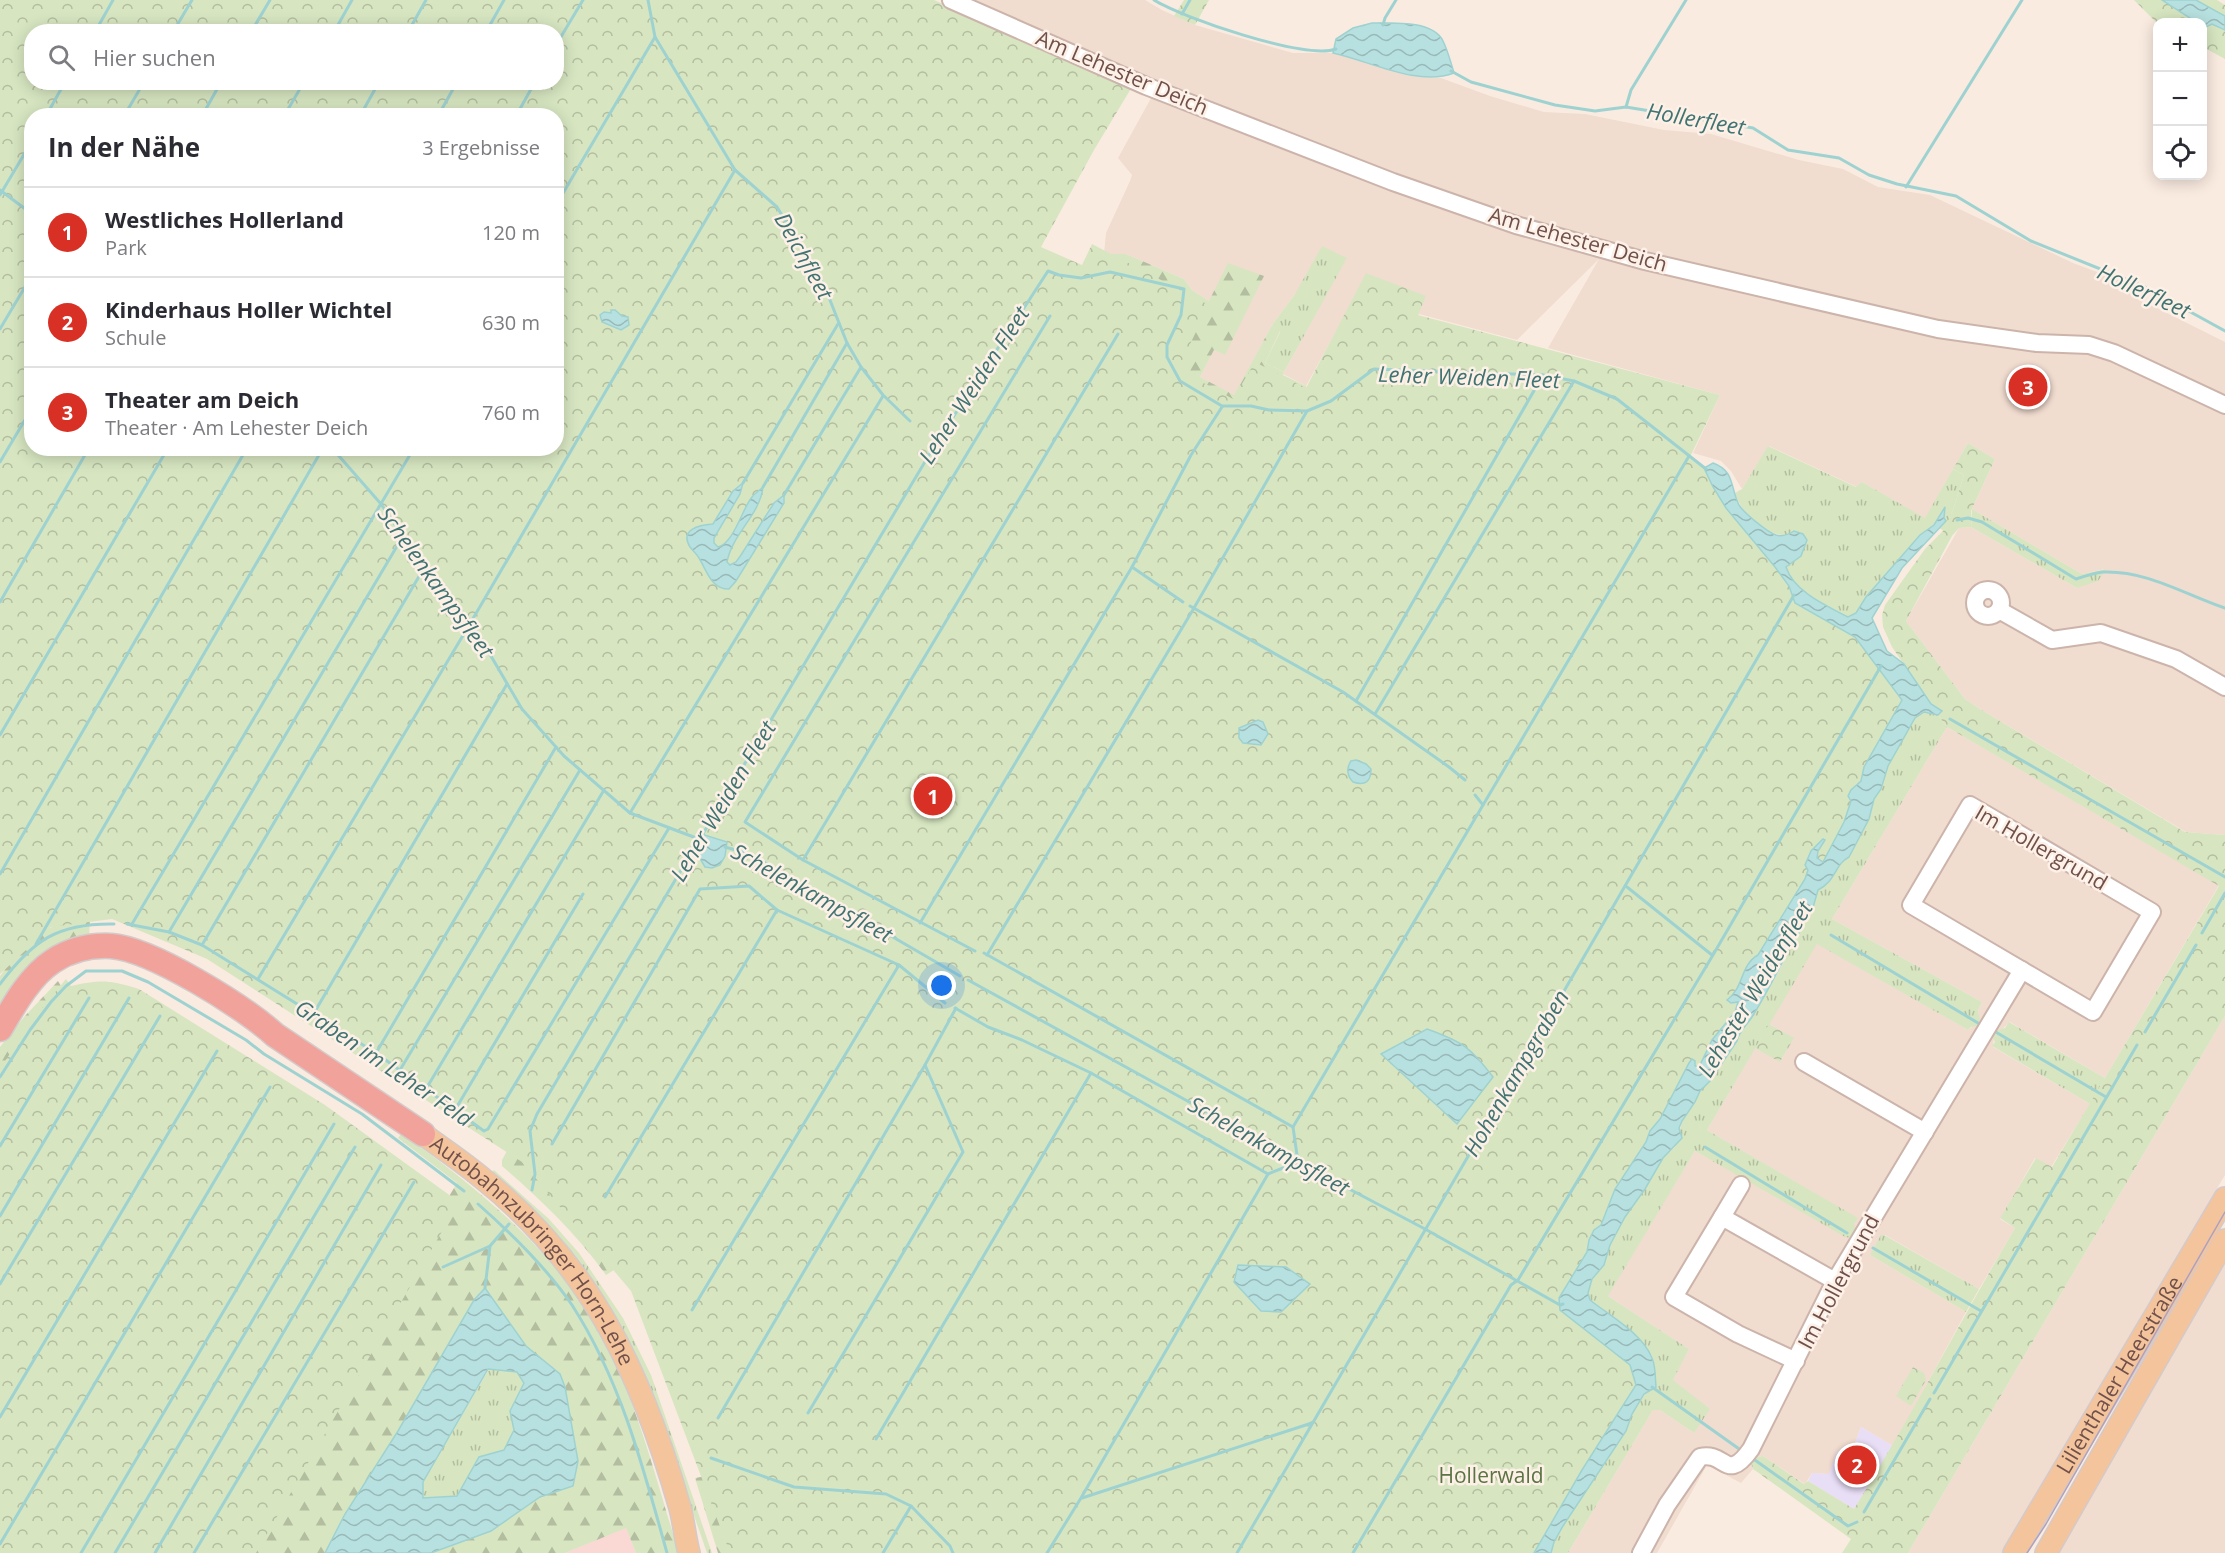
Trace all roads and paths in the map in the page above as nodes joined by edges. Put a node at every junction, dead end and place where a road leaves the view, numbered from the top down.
1 (951, 0) edge
2 (2225, 405) edge
3 (1999, 610) dead end
4 (2225, 687) edge
5 (2022, 970) junction
6 (0, 1031) edge
7 (1804, 1062) dead end
8 (1925, 1132) junction
9 (423, 1134) joint
10 (1742, 1185) dead end
11 (2225, 1198) edge
12 (1722, 1217) junction
13 (2225, 1240) edge
14 (1835, 1281) junction
15 (1796, 1361) junction
16 (680, 1510) junction
17 (688, 1553) edge
18 (702, 1553) edge
19 (1641, 1553) edge
20 (2014, 1553) edge
21 (2046, 1553) edge

1 - 2 street, Am Lehester Deich
3 - 4 street
5 - 5 street, Im Hollergrund
5 - 8 street, Im Hollergrund
6 - 9 highway, Autobahnzubringer Horn-Lehe
7 - 8 street
8 - 14 street, Im Hollergrund
9 - 16 main road, Autobahnzubringer Horn-Lehe
10 - 12 street
11 - 20 main road, Lilienthaler Heerstraße
12 - 14 street
12 - 15 street
13 - 21 main road, Lilienthaler Heerstraße
14 - 15 street, Im Hollergrund
15 - 19 street, Im Hollergrund
16 - 17 main road, Autobahnzubringer Horn-Lehe
16 - 18 main road, Autobahnzubringer Horn-Lehe

